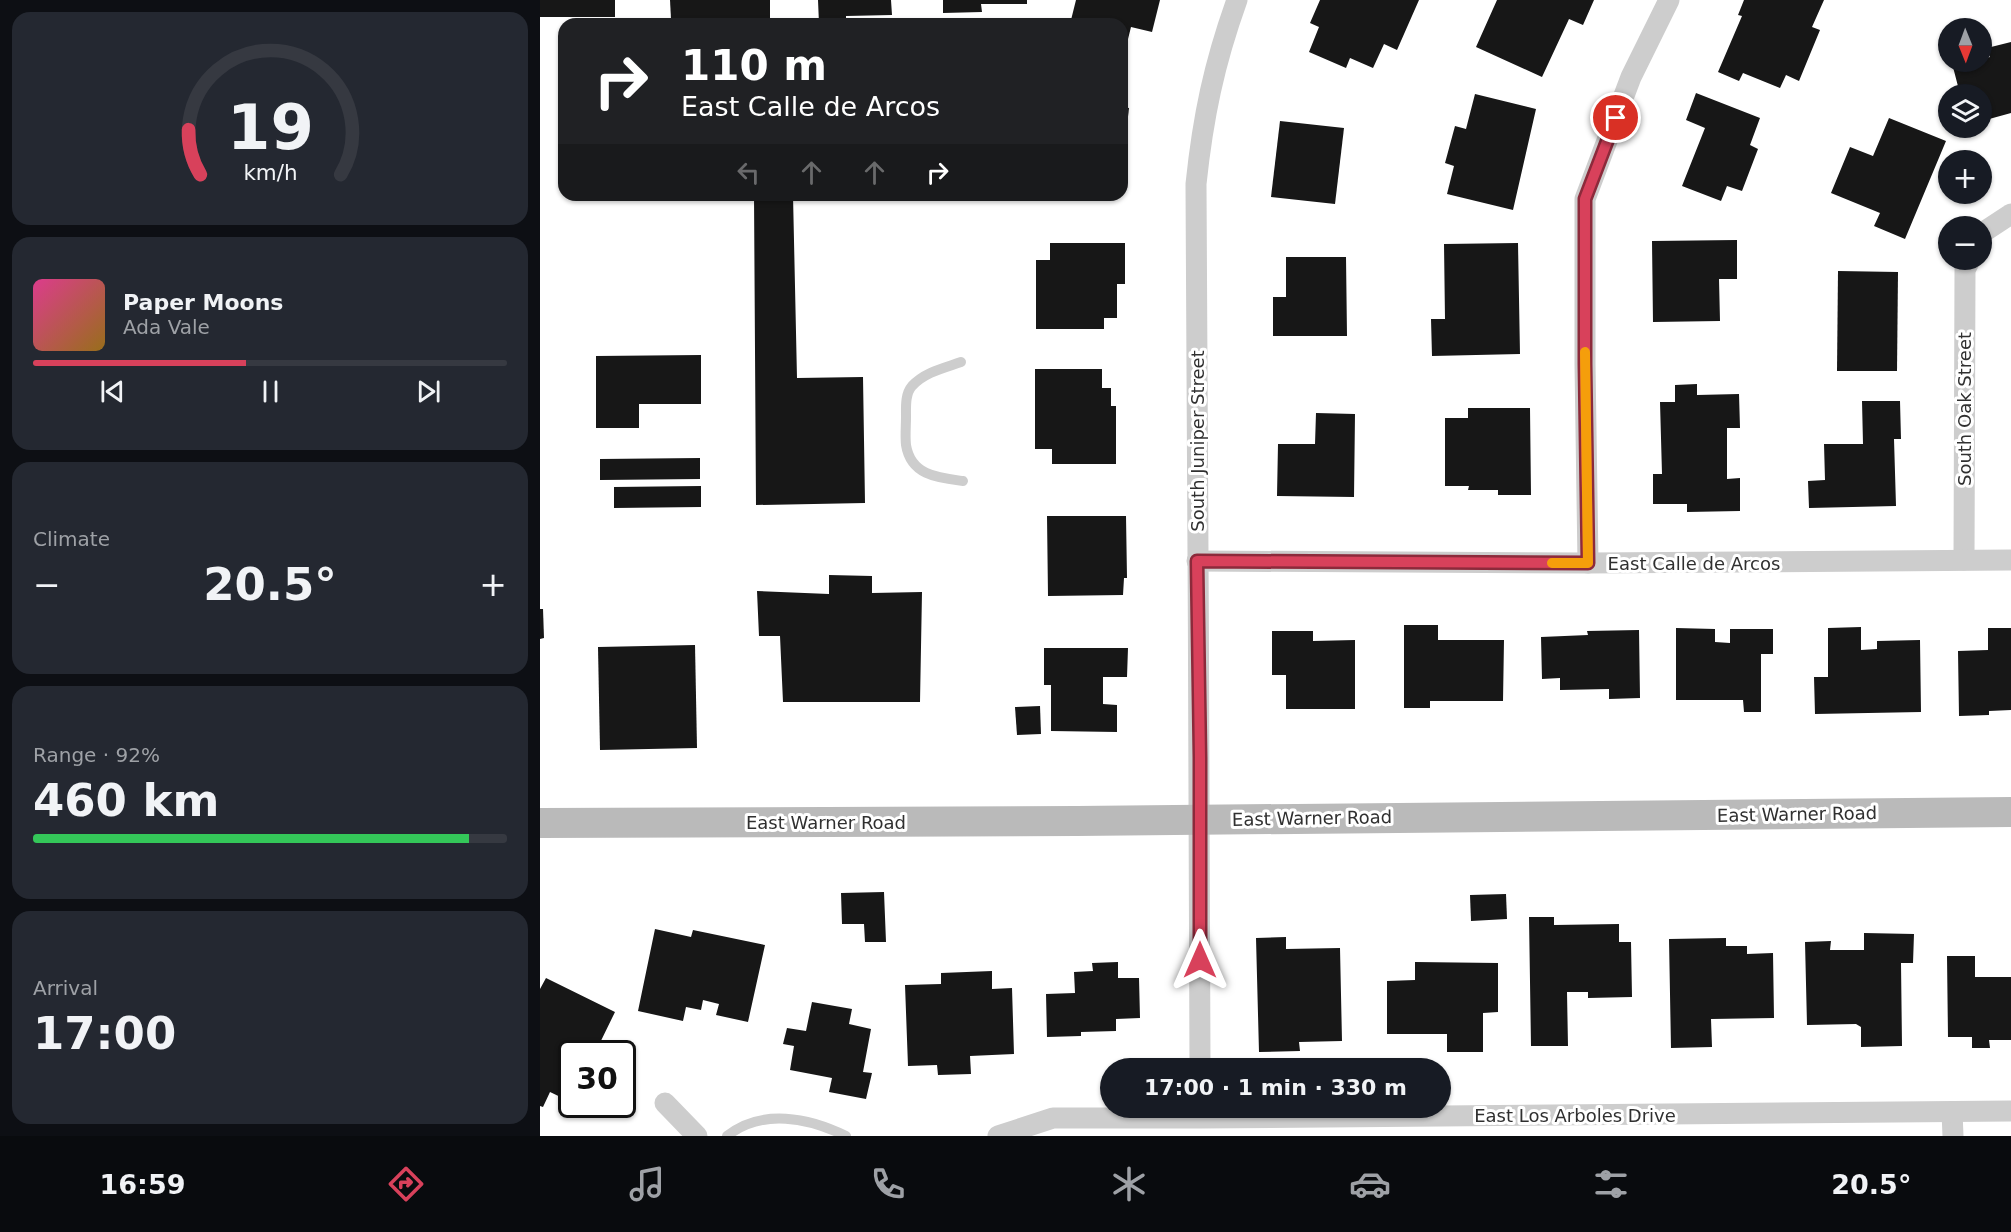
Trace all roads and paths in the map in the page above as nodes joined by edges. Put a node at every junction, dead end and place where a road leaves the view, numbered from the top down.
1 (1237, 0) edge
2 (1669, 0) edge
3 (2011, 214) edge
4 (1992, 226) edge
5 (1965, 270) edge
6 (961, 362) dead end
7 (963, 481) dead end
8 (1964, 560) junction
9 (2011, 560) edge
10 (1197, 561) junction
11 (1588, 563) junction
12 (2011, 812) edge
13 (1200, 819) junction
14 (540, 823) edge
15 (1200, 1058) edge
16 (665, 1103) dead end
17 (2011, 1111) edge
18 (1952, 1112) junction
19 (1200, 1120) edge
20 (697, 1136) edge
21 (727, 1136) edge
22 (846, 1136) edge
23 (998, 1136) edge
24 (1953, 1136) edge

1 - 10 street, South Juniper Street
2 - 11 street
3 - 4 street
5 - 8 street, South Oak Street
6 - 7 lane
8 - 9 street, East Calle de Arcos
8 - 11 street, East Calle de Arcos
10 - 11 street, East Calle de Arcos
10 - 13 street, South Juniper Street
12 - 13 main road, East Warner Road
13 - 14 main road, East Warner Road
13 - 15 street, South Juniper Street
16 - 20 street
17 - 18 street, East Los Arboles Drive
18 - 19 street, East Los Arboles Drive
18 - 24 street
19 - 23 street, East Los Arboles Drive
21 - 22 lane

